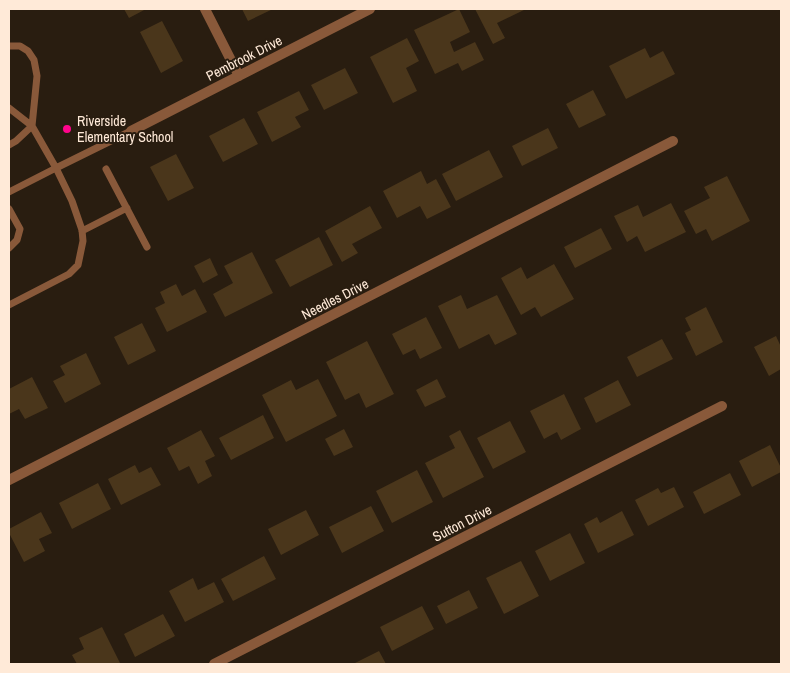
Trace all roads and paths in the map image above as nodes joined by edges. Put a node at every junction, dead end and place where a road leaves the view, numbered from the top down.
1 (205, 9) edge
2 (370, 9) edge
3 (9, 46) edge
4 (238, 76) junction
5 (9, 108) edge
6 (32, 126) junction
7 (131, 131) joint
8 (673, 141) dead end
9 (9, 145) edge
10 (56, 168) junction
11 (106, 170) dead end
12 (9, 192) edge
13 (127, 208) junction
14 (9, 210) edge
15 (82, 231) junction
16 (147, 247) dead end
17 (9, 248) edge
18 (9, 305) edge
19 (722, 406) dead end
20 (9, 480) edge
21 (214, 664) edge

1 - 4 street
2 - 4 street, Pembrook Drive
3 - 6 lane
4 - 7 street, Pembrook Drive
5 - 6 lane
6 - 9 lane
6 - 10 lane
7 - 10 lane
8 - 20 street, Needles Drive
10 - 12 lane
10 - 15 lane
11 - 13 lane
13 - 15 lane
13 - 16 lane
14 - 17 lane
15 - 18 lane
19 - 21 street, Sutton Drive

